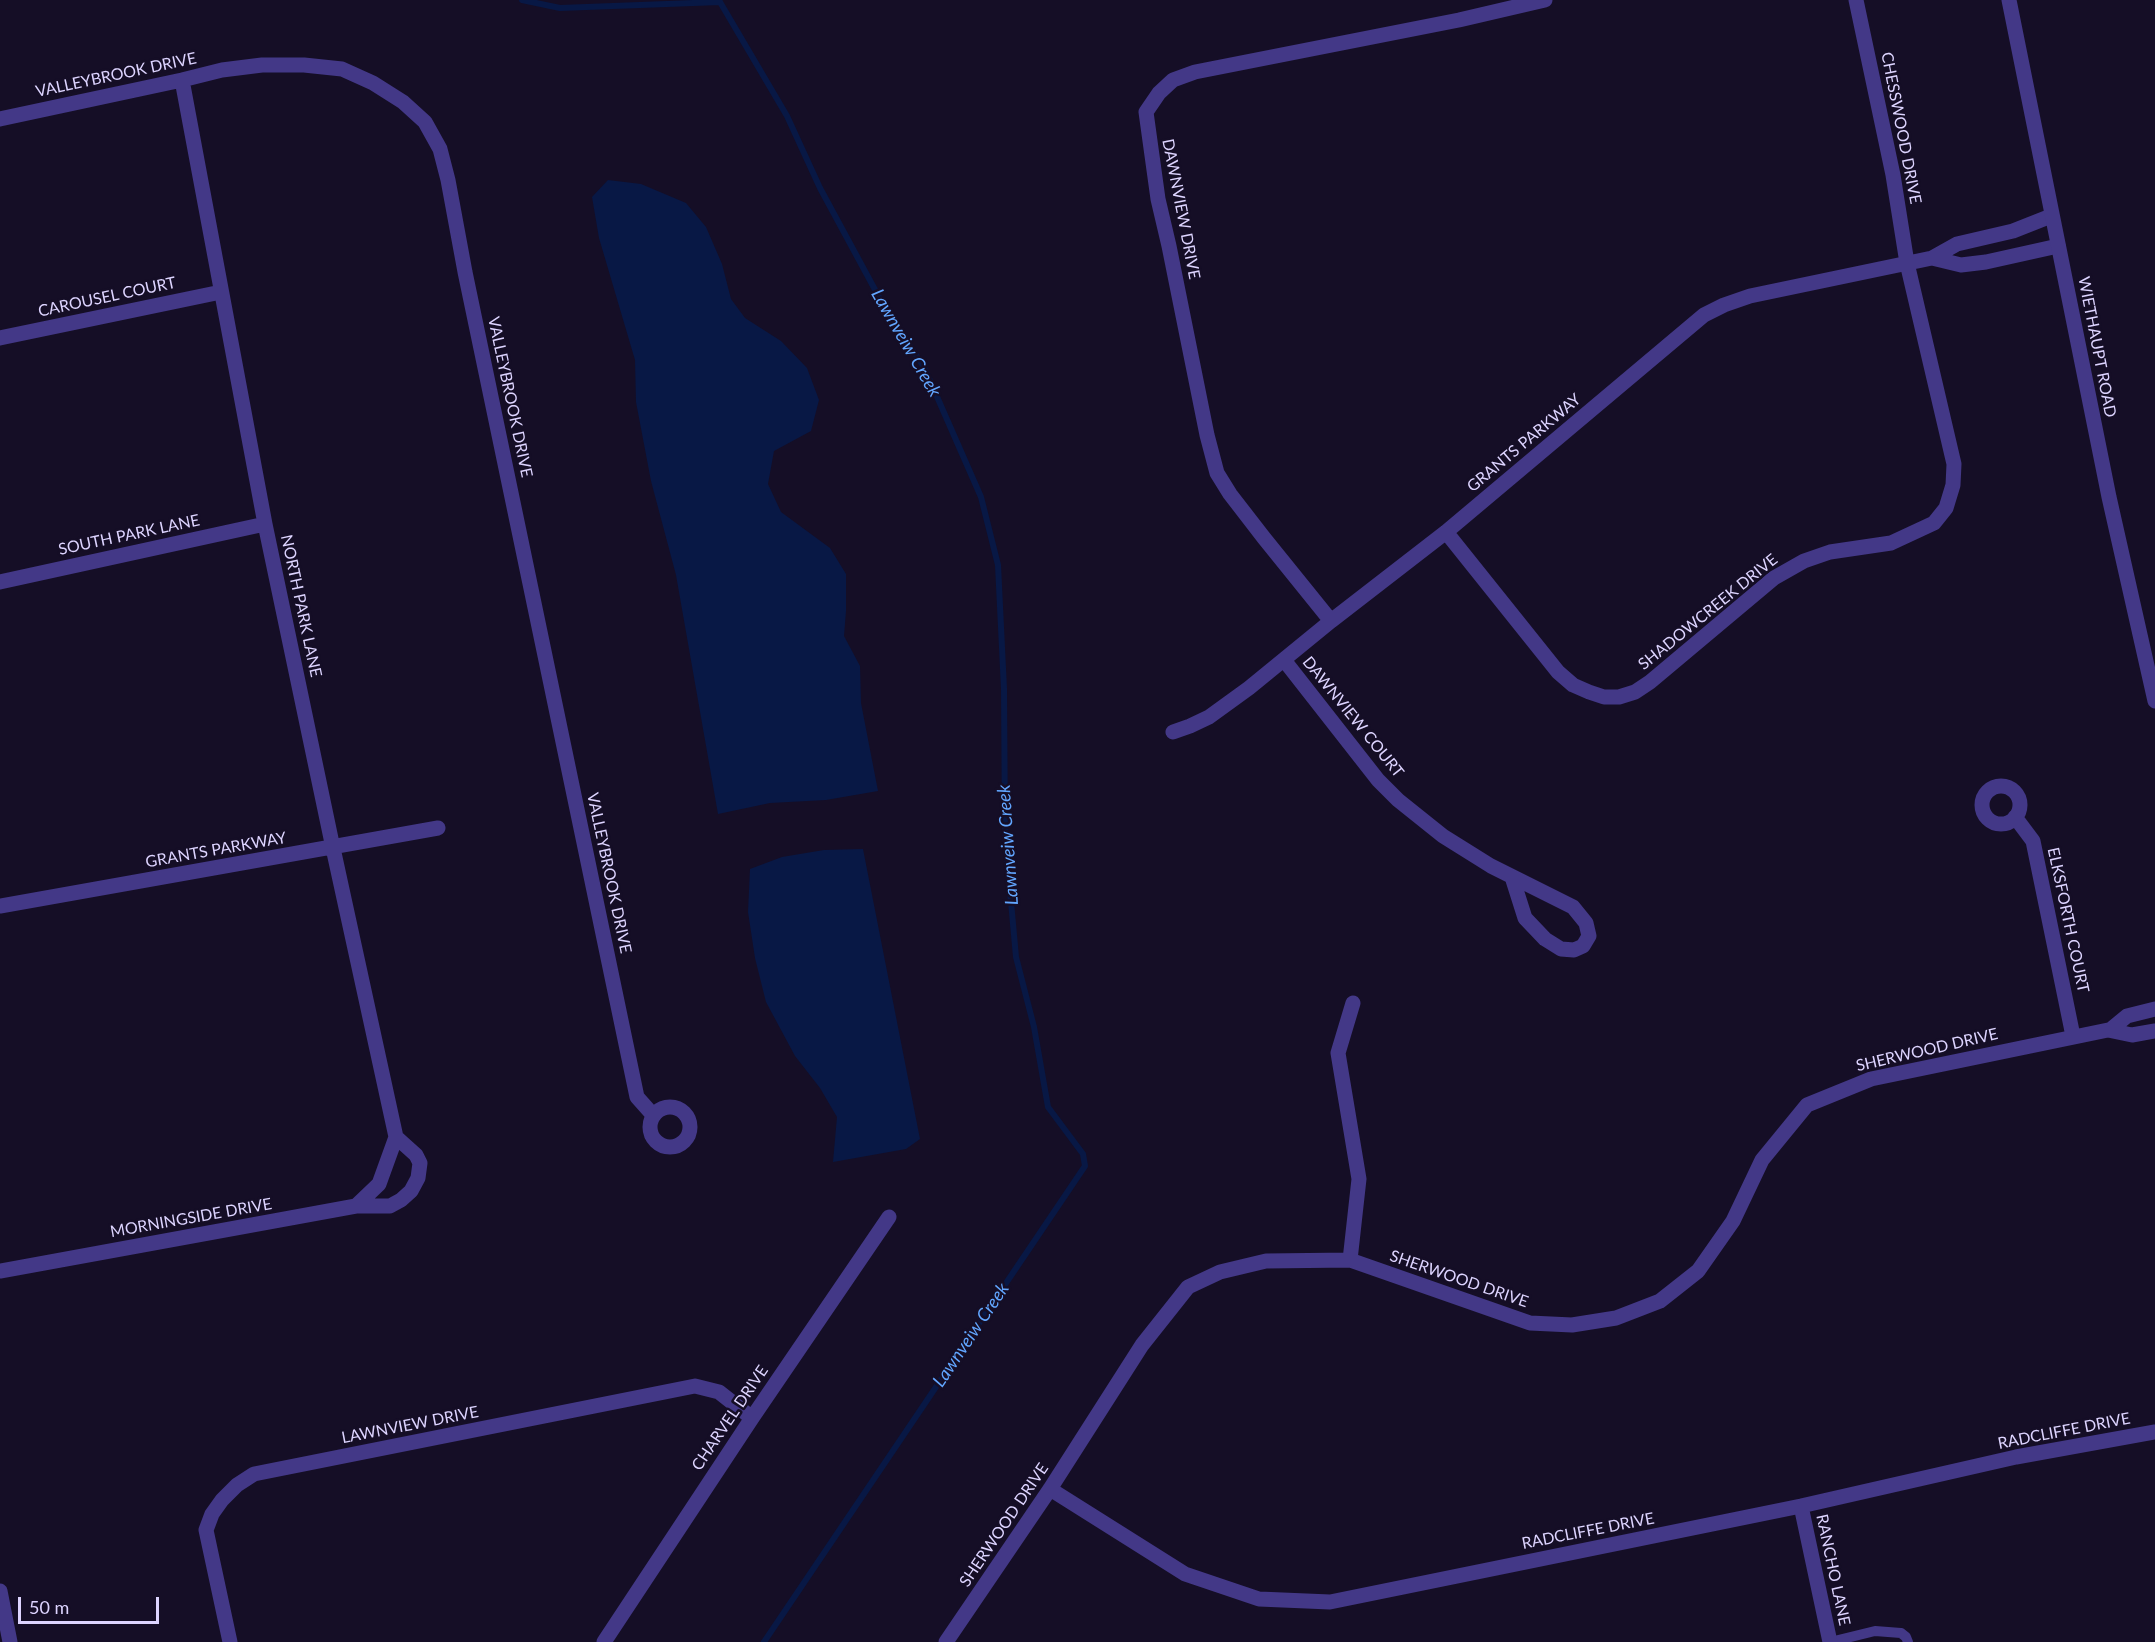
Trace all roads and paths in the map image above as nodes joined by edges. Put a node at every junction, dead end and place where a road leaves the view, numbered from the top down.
1 (1545, 0) edge
2 (1856, 0) edge
3 (2009, 0) edge
4 (182, 80) junction
5 (0, 119) edge
6 (2051, 216) junction
7 (2058, 246) junction
8 (1932, 258) junction
9 (1907, 264) junction
10 (221, 292) junction
11 (0, 338) edge
12 (266, 524) junction
13 (1446, 532) junction
14 (0, 582) edge
15 (1331, 621) junction
16 (1284, 660) junction
17 (2155, 701) edge
18 (1173, 732) dead end
19 (2015, 818) dead end
20 (438, 828) dead end
21 (333, 848) junction
22 (1512, 878) junction
23 (0, 906) edge
24 (1353, 1003) dead end
25 (2155, 1010) edge
26 (2110, 1030) junction
27 (2155, 1031) edge
28 (2073, 1036) junction
29 (653, 1115) dead end
30 (396, 1137) junction
31 (356, 1206) junction
32 (889, 1216) dead end
33 (1350, 1260) junction
34 (0, 1271) edge
35 (752, 1418) junction
36 (2155, 1432) edge
37 (1050, 1489) junction
38 (1801, 1506) junction
39 (0, 1591) edge
40 (1907, 1640) edge
41 (10, 1642) edge
42 (230, 1642) edge
43 (604, 1642) edge
44 (946, 1642) edge
45 (1830, 1642) edge

1 - 15 street, DAWNVIEW DRIVE
2 - 9 street, CHESSWOOD DRIVE
3 - 6 street, WIETHAUPT ROAD
4 - 5 street, VALLEYBROOK DRIVE
4 - 10 street, NORTH PARK LANE
4 - 29 street, VALLEYBROOK DRIVE
6 - 7 street, WIETHAUPT ROAD
6 - 8 street, GRANTS PARKWAY
7 - 8 street, GRANTS PARKWAY
7 - 17 street, WIETHAUPT ROAD
8 - 9 street, GRANTS PARKWAY
9 - 13 street, GRANTS PARKWAY
9 - 13 street, SHADOWCREEK DRIVE
10 - 11 street, CAROUSEL COURT
10 - 12 street, NORTH PARK LANE
12 - 14 street, SOUTH PARK LANE
12 - 21 street, NORTH PARK LANE
13 - 15 street, GRANTS PARKWAY
15 - 16 street, GRANTS PARKWAY
16 - 18 street, GRANTS PARKWAY
16 - 22 street, DAWNVIEW COURT
19 - 28 street, ELKSFORTH COURT
20 - 21 street, GRANTS PARKWAY
21 - 23 street, GRANTS PARKWAY
21 - 30 street, NORTH PARK LANE
22 - 22 street, DAWNVIEW COURT
24 - 33 street
25 - 26 street, SHERWOOD DRIVE
26 - 27 street, SHERWOOD DRIVE
26 - 28 street, SHERWOOD DRIVE
28 - 33 street, SHERWOOD DRIVE
30 - 31 street
30 - 31 street
31 - 34 street, MORNINGSIDE DRIVE
32 - 35 street, CHARVEL DRIVE
33 - 37 street, SHERWOOD DRIVE
35 - 42 street, LAWNVIEW DRIVE
35 - 43 street, CHARVEL DRIVE
36 - 38 street, RADCLIFFE DRIVE
37 - 38 street, RADCLIFFE DRIVE
37 - 44 street, SHERWOOD DRIVE
38 - 45 street, RANCHO LANE
39 - 41 street
40 - 45 lane

